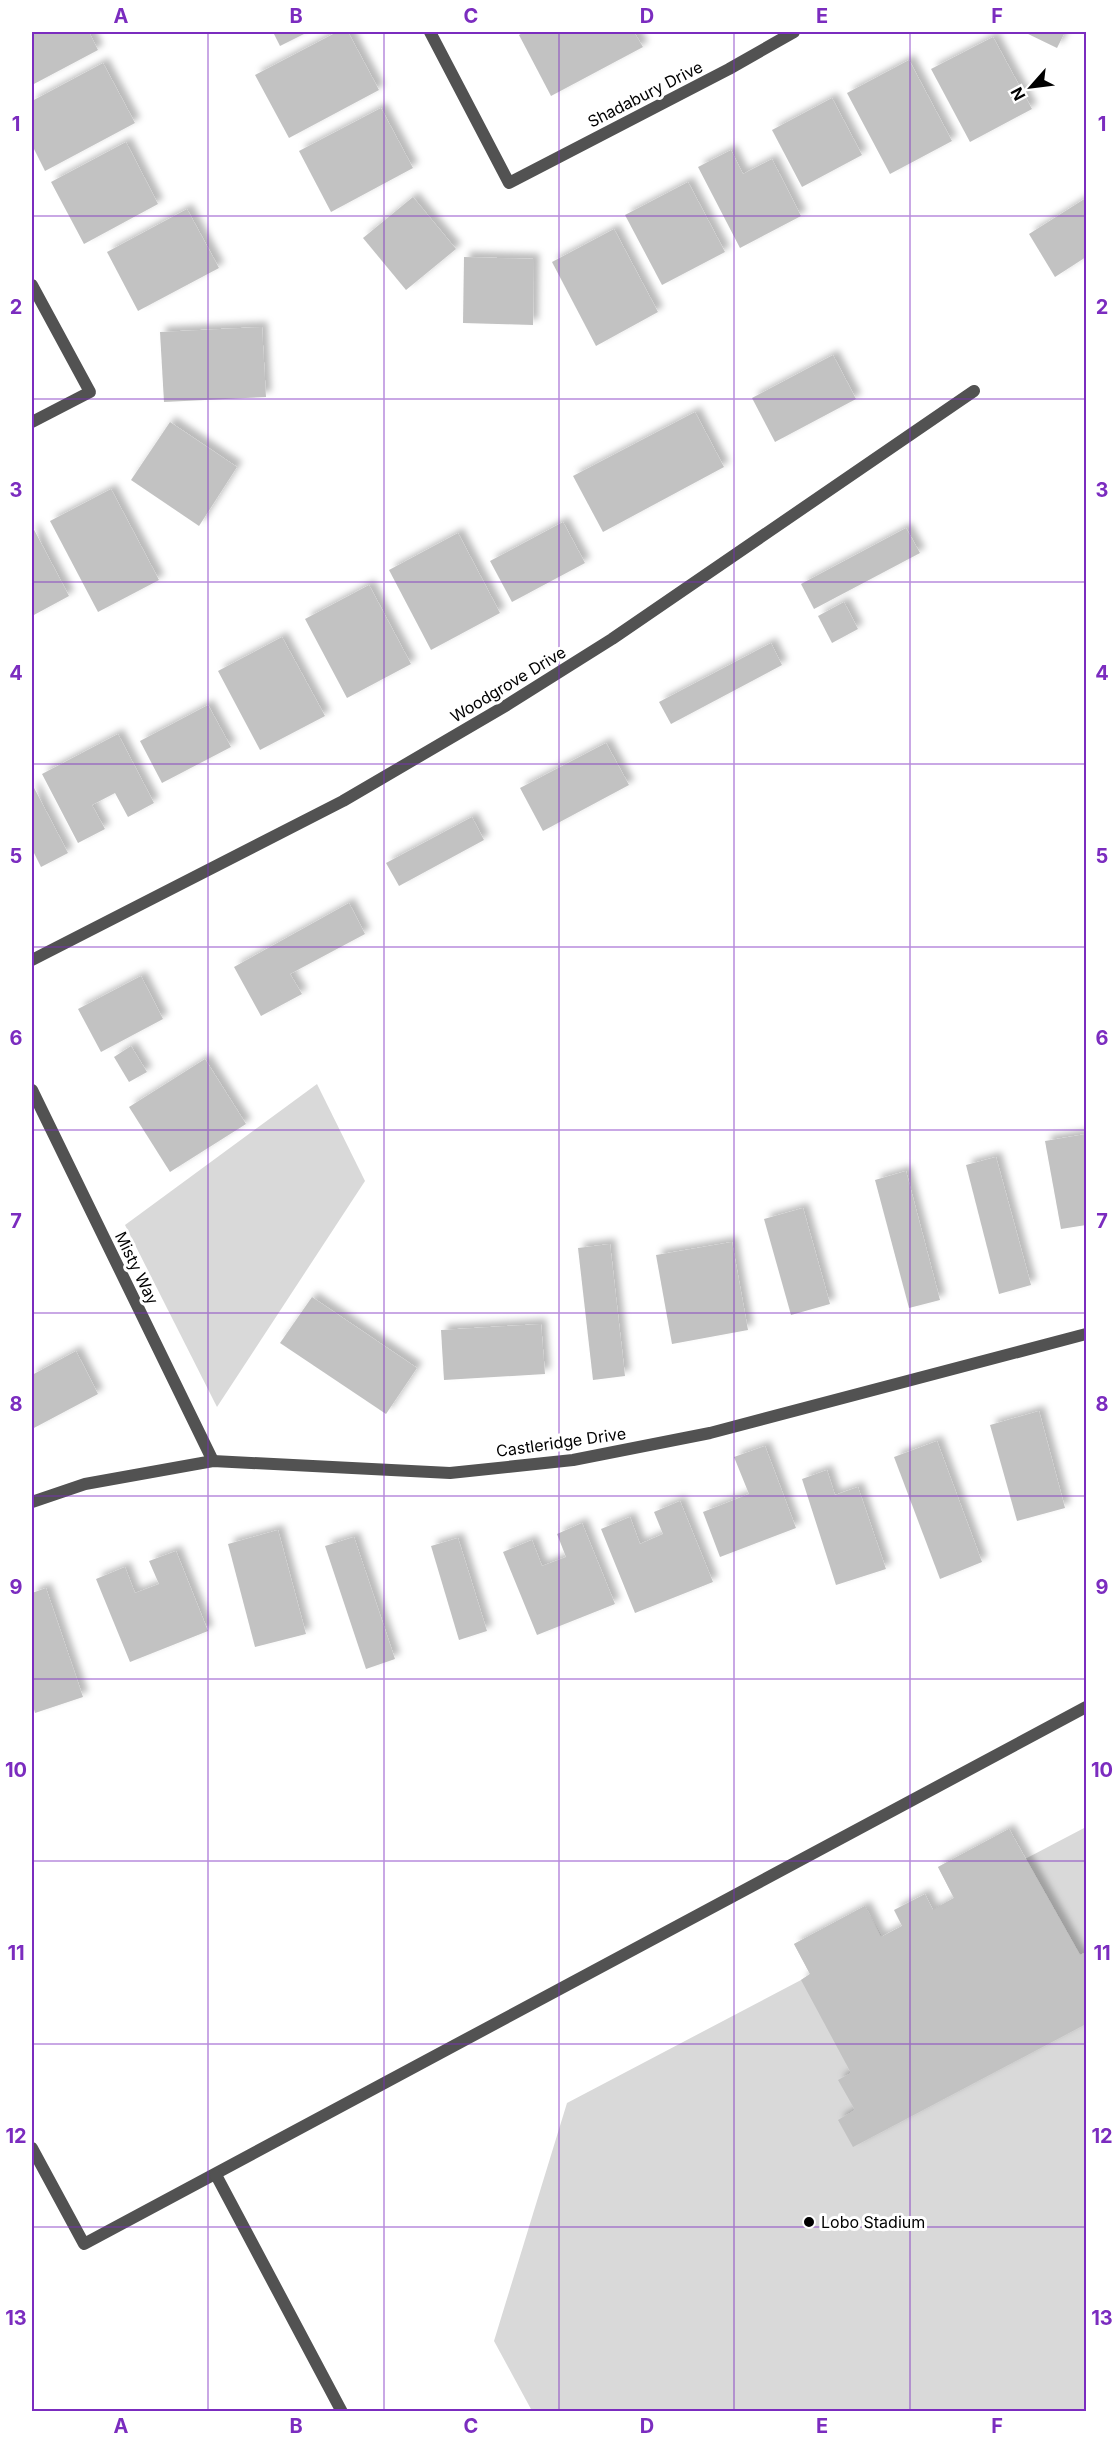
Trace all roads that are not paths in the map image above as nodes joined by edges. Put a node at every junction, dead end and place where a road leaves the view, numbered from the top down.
1 (430, 32) edge
2 (794, 32) edge
3 (32, 285) edge
4 (974, 391) dead end
5 (32, 422) edge
6 (32, 960) edge
7 (32, 1090) edge
8 (1086, 1334) edge
9 (213, 1461) junction
10 (32, 1502) edge
11 (1086, 1707) edge
12 (32, 2148) edge
13 (216, 2175) junction
14 (342, 2412) edge

1 - 2 street, Shadabury Drive
3 - 5 street
4 - 6 street, Woodgrove Drive
7 - 9 street, Misty Way
8 - 9 street, Castleridge Drive
9 - 10 street, Castleridge Drive
11 - 13 street
12 - 13 street
13 - 14 street

